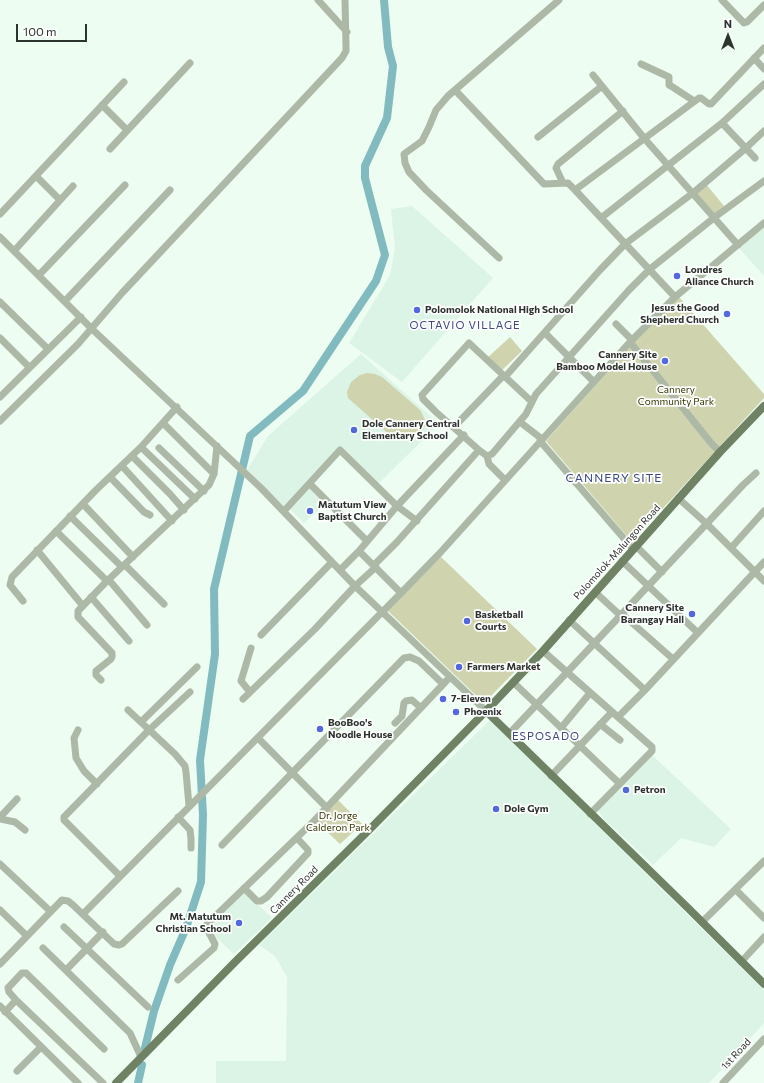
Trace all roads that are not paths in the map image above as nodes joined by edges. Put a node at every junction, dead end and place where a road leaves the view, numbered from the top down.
1 (318, 0) edge
2 (346, 0) edge
3 (559, 0) edge
4 (722, 0) edge
5 (733, 0) edge
6 (764, 5) edge
7 (727, 6) junction
8 (347, 32) junction
9 (764, 48) edge
10 (754, 58) junction
11 (190, 63) dead end
12 (641, 64) dead end
13 (764, 69) edge
14 (592, 75) dead end
15 (124, 82) dead end
16 (764, 84) edge
17 (602, 86) junction
18 (455, 90) junction
19 (694, 102) junction
20 (102, 105) junction
21 (623, 111) junction
22 (722, 123) junction
23 (127, 130) junction
24 (764, 131) edge
25 (538, 136) dead end
26 (644, 138) junction
27 (746, 148) junction
28 (110, 149) dead end
29 (755, 158) dead end
30 (668, 165) junction
31 (36, 176) junction
32 (764, 181) edge
33 (564, 183) junction
34 (125, 185) dead end
35 (74, 186) dead end
36 (170, 190) dead end
37 (575, 190) junction
38 (693, 193) junction
39 (60, 200) junction
40 (0, 214) edge
41 (601, 218) junction
42 (715, 218) junction
43 (764, 223) edge
44 (0, 237) edge
45 (625, 244) junction
46 (738, 245) junction
47 (14, 251) junction
48 (499, 258) dead end
49 (650, 269) junction
50 (39, 275) junction
51 (675, 297) junction
52 (65, 301) junction
53 (0, 302) edge
54 (81, 317) junction
55 (616, 324) dead end
56 (92, 329) junction
57 (545, 333) junction
58 (0, 338) edge
59 (631, 341) junction
60 (48, 349) junction
61 (569, 358) junction
62 (29, 367) junction
63 (504, 376) junction
64 (594, 382) junction
65 (0, 397) edge
66 (532, 402) junction
67 (764, 406) edge
68 (177, 407) junction
69 (0, 421) edge
70 (520, 422) junction
71 (163, 424) junction
72 (454, 427) junction
73 (464, 435) junction
74 (541, 440) junction
75 (217, 446) junction
76 (141, 447) junction
77 (159, 448) dead end
78 (479, 450) junction
79 (720, 452) junction
80 (132, 456) junction
81 (487, 456) junction
82 (122, 466) junction
83 (756, 473) dead end
84 (214, 474) junction
85 (110, 477) junction
86 (505, 480) junction
87 (310, 484) junction
88 (204, 491) junction
89 (678, 498) junction
90 (195, 499) junction
91 (83, 504) junction
92 (397, 506) junction
93 (184, 510) junction
94 (284, 511) junction
95 (764, 511) edge
96 (150, 515) dead end
97 (70, 516) junction
98 (172, 521) junction
99 (416, 521) junction
100 (707, 524) junction
101 (56, 531) junction
102 (368, 541) junction
103 (634, 548) junction
104 (731, 548) junction
105 (37, 550) junction
106 (360, 551) junction
107 (133, 557) junction
108 (622, 561) junction
109 (332, 562) junction
110 (764, 562) edge
111 (124, 566) junction
112 (375, 566) junction
113 (340, 570) junction
114 (662, 572) junction
115 (755, 573) junction
116 (108, 581) junction
117 (764, 581) edge
118 (356, 586) junction
119 (648, 586) junction
120 (595, 592) junction
121 (401, 593) junction
122 (91, 597) junction
123 (23, 601) dead end
124 (164, 604) dead end
125 (83, 606) junction
126 (383, 612) junction
127 (622, 615) junction
128 (569, 620) junction
129 (147, 624) dead end
130 (698, 633) junction
131 (261, 636) dead end
132 (129, 641) dead end
133 (595, 644) junction
134 (251, 648) dead end
135 (543, 651) junction
136 (673, 659) junction
137 (197, 667) dead end
138 (566, 672) junction
139 (450, 677) junction
140 (101, 680) dead end
141 (513, 682) junction
142 (443, 684) junction
143 (645, 690) junction
144 (190, 692) dead end
145 (250, 692) junction
146 (590, 693) junction
147 (243, 700) dead end
148 (537, 705) junction
149 (421, 708) junction
150 (128, 710) dead end
151 (486, 711) junction
152 (612, 712) junction
153 (618, 717) junction
154 (141, 722) junction
155 (395, 724) dead end
156 (600, 724) junction
157 (561, 728) junction
158 (78, 730) dead end
159 (149, 730) junction
160 (510, 734) junction
161 (258, 738) junction
162 (620, 740) dead end
163 (580, 746) junction
164 (293, 773) junction
165 (551, 776) junction
166 (619, 783) junction
167 (97, 784) junction
168 (17, 799) dead end
169 (189, 806) junction
170 (327, 808) junction
171 (590, 814) junction
172 (178, 817) junction
173 (0, 818) edge
174 (25, 830) dead end
175 (297, 838) junction
176 (222, 845) dead end
177 (190, 848) dead end
178 (0, 864) edge
179 (762, 866) edge
180 (120, 876) junction
181 (244, 888) junction
182 (736, 890) junction
183 (178, 891) dead end
184 (50, 911) junction
185 (1, 914) edge
186 (83, 914) junction
187 (764, 918) edge
188 (702, 922) junction
189 (64, 927) dead end
190 (103, 932) junction
191 (27, 936) junction
192 (764, 937) edge
193 (43, 948) dead end
194 (87, 949) junction
195 (741, 962) junction
196 (0, 964) edge
197 (66, 970) junction
198 (178, 980) dead end
199 (764, 984) edge
200 (16, 1000) junction
201 (148, 1007) dead end
202 (3, 1009) edge
203 (764, 1039) edge
204 (41, 1047) junction
205 (104, 1049) dead end
206 (141, 1057) junction
207 (17, 1072) dead end
208 (78, 1083) edge
209 (103, 1083) edge
210 (116, 1083) edge
211 (723, 1083) edge

1 - 8 street
2 - 8 street
3 - 18 street
4 - 7 street
5 - 7 street
6 - 7 street
8 - 56 street
9 - 10 street
10 - 13 street
10 - 19 street
11 - 23 street
12 - 19 street
14 - 17 street
15 - 20 street
16 - 22 street
17 - 21 street
17 - 25 street
18 - 33 street
18 - 48 street
19 - 26 street
20 - 23 street
20 - 31 street
21 - 26 street
21 - 33 street
22 - 27 street
22 - 30 street
23 - 28 street
24 - 27 street
26 - 30 street
26 - 37 street
27 - 29 street
27 - 38 street
30 - 38 street
30 - 41 street
31 - 39 street
31 - 40 street
32 - 42 street
33 - 37 street
34 - 50 street
35 - 39 street
36 - 52 street
37 - 41 street
38 - 42 street
38 - 45 street
39 - 47 street
41 - 45 street
42 - 46 street
42 - 49 street
43 - 46 street
44 - 47 street
45 - 49 street
45 - 57 street
46 - 51 street
47 - 50 street
49 - 51 street
49 - 61 street
50 - 52 street
51 - 59 street
52 - 54 street
53 - 60 street
54 - 56 street
54 - 60 street
55 - 59 street
56 - 68 street
56 - 69 street
57 - 61 street
57 - 63 street
58 - 62 street
59 - 64 street
59 - 79 street
60 - 62 street
61 - 64 street
61 - 66 street
62 - 65 street
63 - 66 street
63 - 72 street
63 - 72 street
64 - 74 street
66 - 70 street
67 - 79 main road, Polomolok-Malungon Road
68 - 71 street
68 - 75 street
70 - 74 street
70 - 81 street
71 - 76 street
71 - 84 street
72 - 73 street
73 - 78 street
73 - 92 street
74 - 86 street
74 - 103 street
75 - 84 street
75 - 94 street
76 - 80 street
76 - 90 street
77 - 88 street
78 - 81 street
78 - 99 street
79 - 89 main road, Polomolok-Malungon Road
80 - 82 street
80 - 93 street
81 - 86 street
82 - 85 street
82 - 98 street
83 - 100 street
84 - 88 street
85 - 91 street
85 - 96 street
86 - 121 street
87 - 92 street
87 - 94 street
87 - 102 street
88 - 90 street
89 - 100 street
89 - 103 main road, Polomolok-Malungon Road
90 - 93 street
91 - 97 street
91 - 107 street
92 - 99 street
92 - 102 street
93 - 98 street
94 - 109 street
95 - 104 street
97 - 101 street
97 - 111 street
98 - 107 street
99 - 112 street
100 - 104 street
100 - 114 street
101 - 105 street
101 - 116 street
102 - 106 street
103 - 108 main road, Polomolok-Malungon Road
103 - 114 street
104 - 115 street
105 - 123 street
105 - 125 street
106 - 112 street
106 - 113 street
107 - 111 street
108 - 119 street
108 - 120 main road, Polomolok-Malungon Road
109 - 113 street
109 - 131 street
110 - 115 street
111 - 116 street
111 - 124 street
112 - 118 street
112 - 121 street
113 - 118 street
114 - 119 street
115 - 117 street
115 - 130 street
116 - 122 street
116 - 129 street
118 - 126 street
118 - 145 street
119 - 127 street
119 - 130 street
120 - 127 street
120 - 128 main road, Polomolok-Malungon Road
121 - 126 street
122 - 125 street
122 - 132 street
125 - 140 street
126 - 139 street
126 - 161 street
127 - 133 street
127 - 136 street
128 - 133 street
128 - 135 main road, Polomolok-Malungon Road
130 - 136 street
133 - 138 street
133 - 143 street
134 - 145 street
135 - 138 street
135 - 141 main road, Polomolok-Malungon Road
136 - 143 street
137 - 154 street
138 - 146 street
138 - 148 street
139 - 142 street
139 - 151 street
141 - 148 street
141 - 151 main road, Polomolok-Malungon Road
142 - 149 street
142 - 164 street
143 - 153 street
144 - 159 street
145 - 147 street
146 - 152 street
146 - 157 street
148 - 157 street
148 - 160 street
149 - 155 street
149 - 170 street
150 - 154 street
151 - 160 main road
151 - 206 main road, Cannery Road
152 - 153 street
152 - 156 street
153 - 166 street
154 - 159 street
156 - 162 street
156 - 163 street
157 - 163 street
158 - 167 street
159 - 167 street
159 - 169 street
160 - 165 main road
161 - 164 street
161 - 169 street
163 - 165 street
163 - 166 street
164 - 170 street
164 - 176 street
165 - 171 main road
166 - 171 street
167 - 180 street
168 - 173 street
169 - 172 street
170 - 175 street
171 - 188 main road
172 - 177 street
172 - 180 street
173 - 174 street
175 - 181 street
175 - 181 street
178 - 184 street
179 - 182 street
180 - 186 street
181 - 198 street
182 - 187 street
182 - 188 street
183 - 190 street
184 - 186 street
184 - 191 street
185 - 191 street
186 - 190 street
188 - 195 main road
189 - 194 street
190 - 194 street
191 - 196 street
192 - 195 street
193 - 197 street
194 - 197 street
194 - 201 street
195 - 199 main road
197 - 206 street
200 - 202 street
200 - 205 street
200 - 209 street
202 - 204 street
203 - 211 street, 1st Road
204 - 207 street
204 - 208 street
206 - 210 main road, Cannery Road

